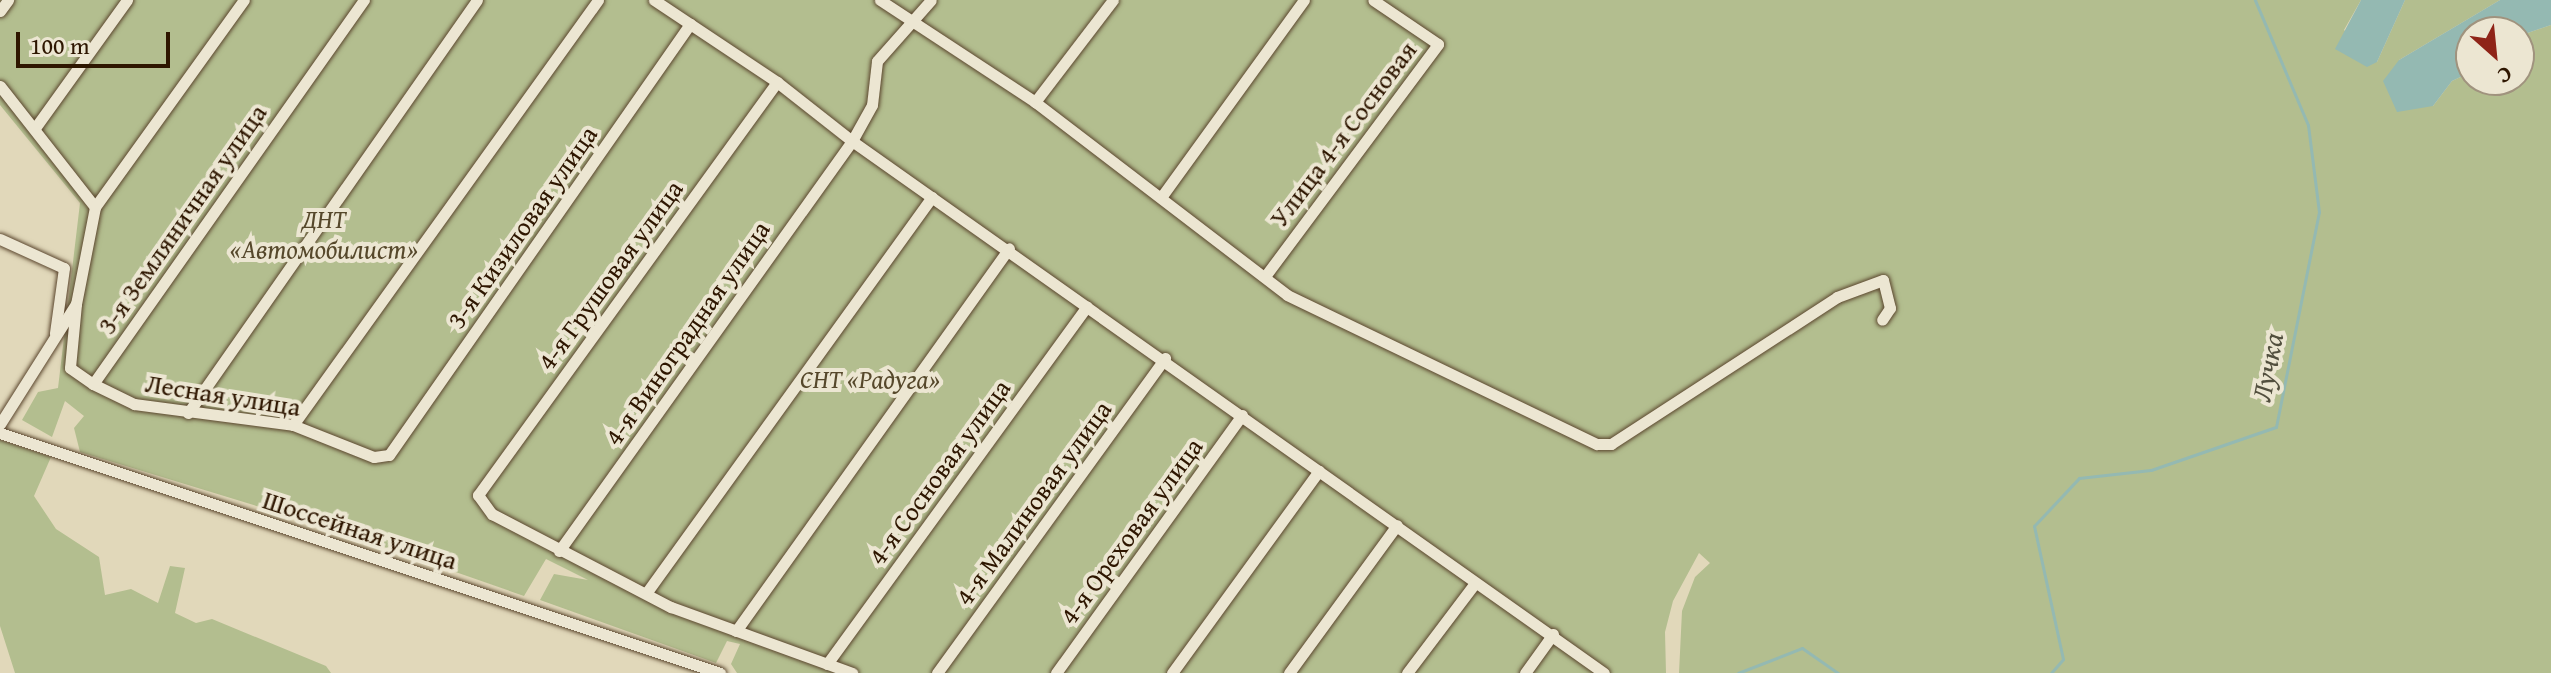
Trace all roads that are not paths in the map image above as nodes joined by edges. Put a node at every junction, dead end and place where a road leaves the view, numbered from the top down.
1 (8, 0) edge
2 (127, 0) edge
3 (244, 0) edge
4 (364, 0) edge
5 (477, 0) edge
6 (598, 0) edge
7 (654, 0) edge
8 (880, 0) edge
9 (931, 0) edge
10 (1113, 0) edge
11 (1304, 0) edge
12 (1373, 0) edge
13 (0, 11) edge
14 (690, 24) junction
15 (912, 26) junction
16 (777, 82) junction
17 (0, 86) edge
18 (1035, 102) junction
19 (35, 128) junction
20 (852, 141) junction
21 (1162, 196) junction
22 (932, 197) junction
23 (95, 207) junction
24 (0, 239) edge
25 (1009, 248) junction
26 (1266, 275) junction
27 (76, 304) junction
28 (1087, 306) junction
29 (1882, 320) dead end
30 (55, 336) junction
31 (1165, 358) junction
32 (93, 384) junction
33 (188, 413) junction
34 (1242, 415) junction
35 (0, 424) edge
36 (293, 425) junction
37 (0, 433) edge
38 (389, 455) joint
39 (1319, 471) junction
40 (1397, 525) junction
41 (559, 551) junction
42 (1475, 583) junction
43 (647, 592) junction
44 (736, 631) junction
45 (1553, 634) junction
46 (827, 664) junction
47 (703, 671) edge
48 (720, 673) edge
49 (852, 673) edge
50 (937, 673) edge
51 (1056, 673) edge
52 (1172, 673) edge
53 (1289, 673) edge
54 (1407, 673) edge
55 (1525, 673) edge
56 (1604, 673) edge

1 - 13 street
2 - 19 street
3 - 23 street
4 - 32 street, 3-я Земляничная улица
5 - 33 street
6 - 36 street
7 - 14 street
8 - 15 street
9 - 15 street, 4-я Виноградная улица
10 - 18 street
11 - 21 street
12 - 26 street, Улица 4-я Сосновая
14 - 16 street
14 - 38 street, 3-я Кизиловая улица
15 - 18 street
15 - 20 street, 4-я Виноградная улица
16 - 20 street
16 - 41 street, 4-я Грушовая улица
17 - 19 street
18 - 21 street
19 - 23 street
20 - 22 street
20 - 41 street, 4-я Виноградная улица
21 - 26 street
22 - 25 street
22 - 43 street
23 - 27 street, Лесная улица
24 - 30 street
25 - 28 street
25 - 44 street
26 - 29 street
27 - 30 street, Лесная улица
27 - 32 street, Лесная улица
28 - 31 street
28 - 46 street, 4-я Сосновая улица
30 - 35 street, Лесная улица
31 - 34 street
31 - 50 street, 4-я Малиновая улица
32 - 33 street, Лесная улица
33 - 36 street, Лесная улица
34 - 39 street
34 - 51 street, 4-я Ореховая улица
36 - 38 street, Лесная улица
37 - 47 street, Шоссейная улица
39 - 40 street
39 - 52 street
40 - 42 street
40 - 53 street
41 - 43 street
42 - 45 street
42 - 54 street
43 - 44 street
44 - 46 street
45 - 55 street
45 - 56 street
46 - 49 street
47 - 48 street, Шоссейная улица

